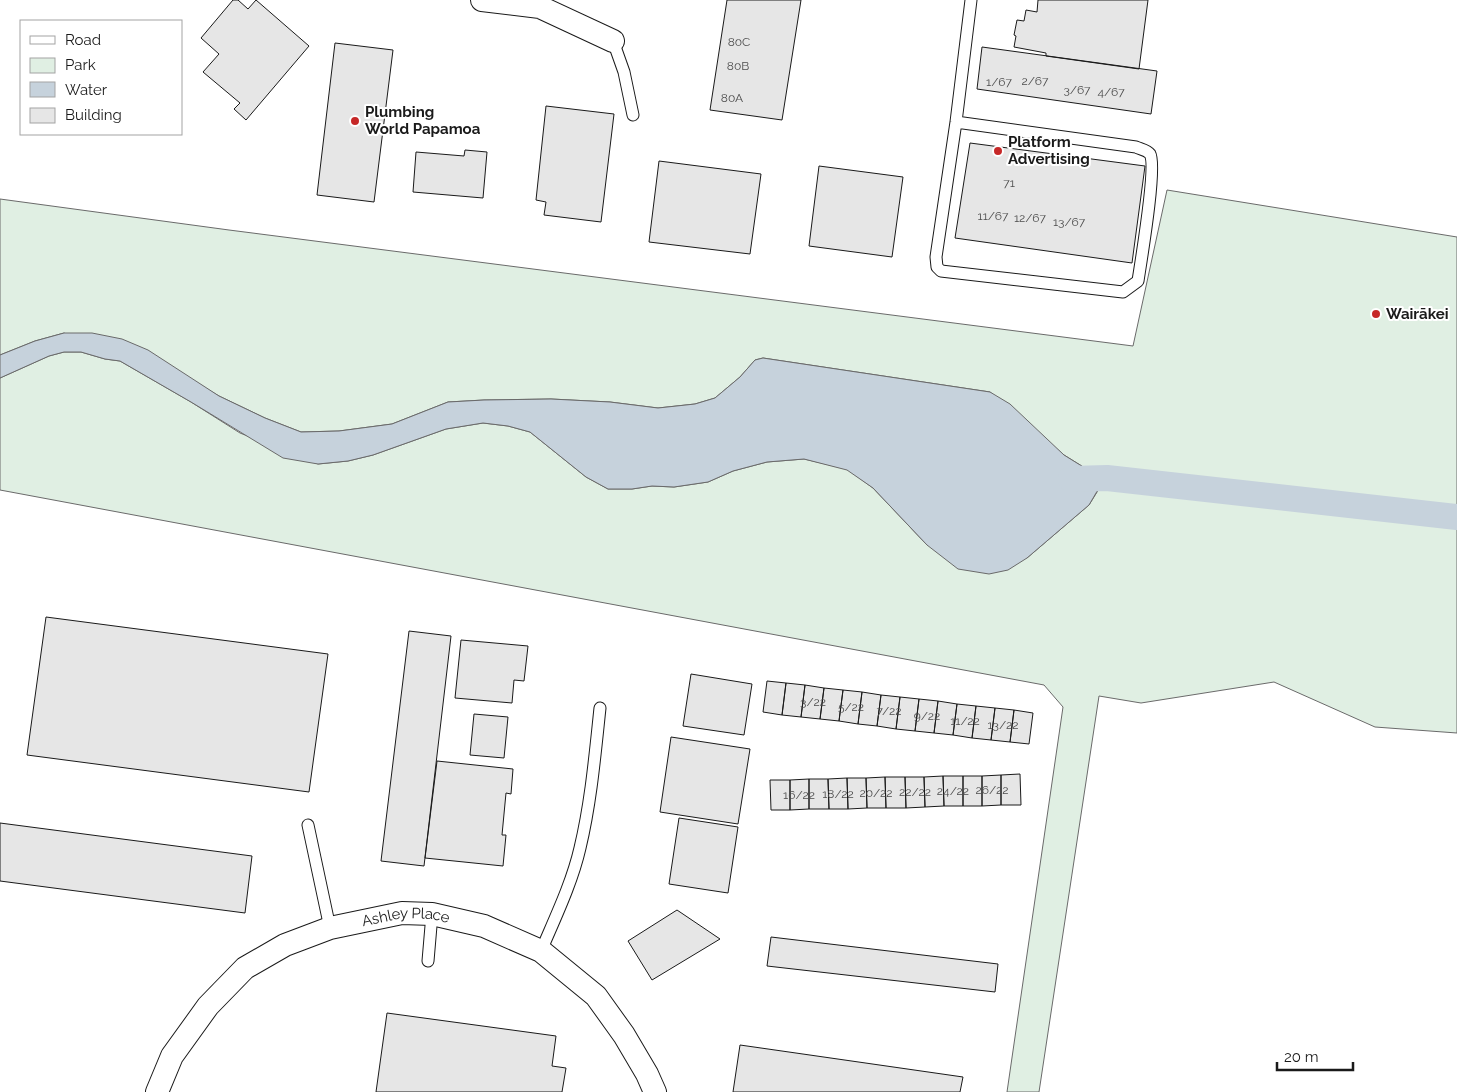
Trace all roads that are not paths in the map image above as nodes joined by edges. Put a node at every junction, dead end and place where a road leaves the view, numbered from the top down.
1 (482, 0) edge
2 (972, 0) edge
3 (613, 41) joint
4 (633, 115) dead end
5 (956, 122) junction
6 (600, 708) dead end
7 (308, 825) dead end
8 (432, 914) junction
9 (330, 928) junction
10 (541, 951) junction
11 (428, 961) dead end
12 (157, 1092) edge
13 (655, 1092) edge

1 - 3 street
2 - 5 lane
3 - 4 lane
5 - 5 lane
6 - 10 lane
7 - 9 lane
8 - 9 street, Ashley Place
8 - 10 street, Ashley Place
8 - 11 lane
9 - 12 street, Ashley Place
10 - 13 street, Ashley Place

